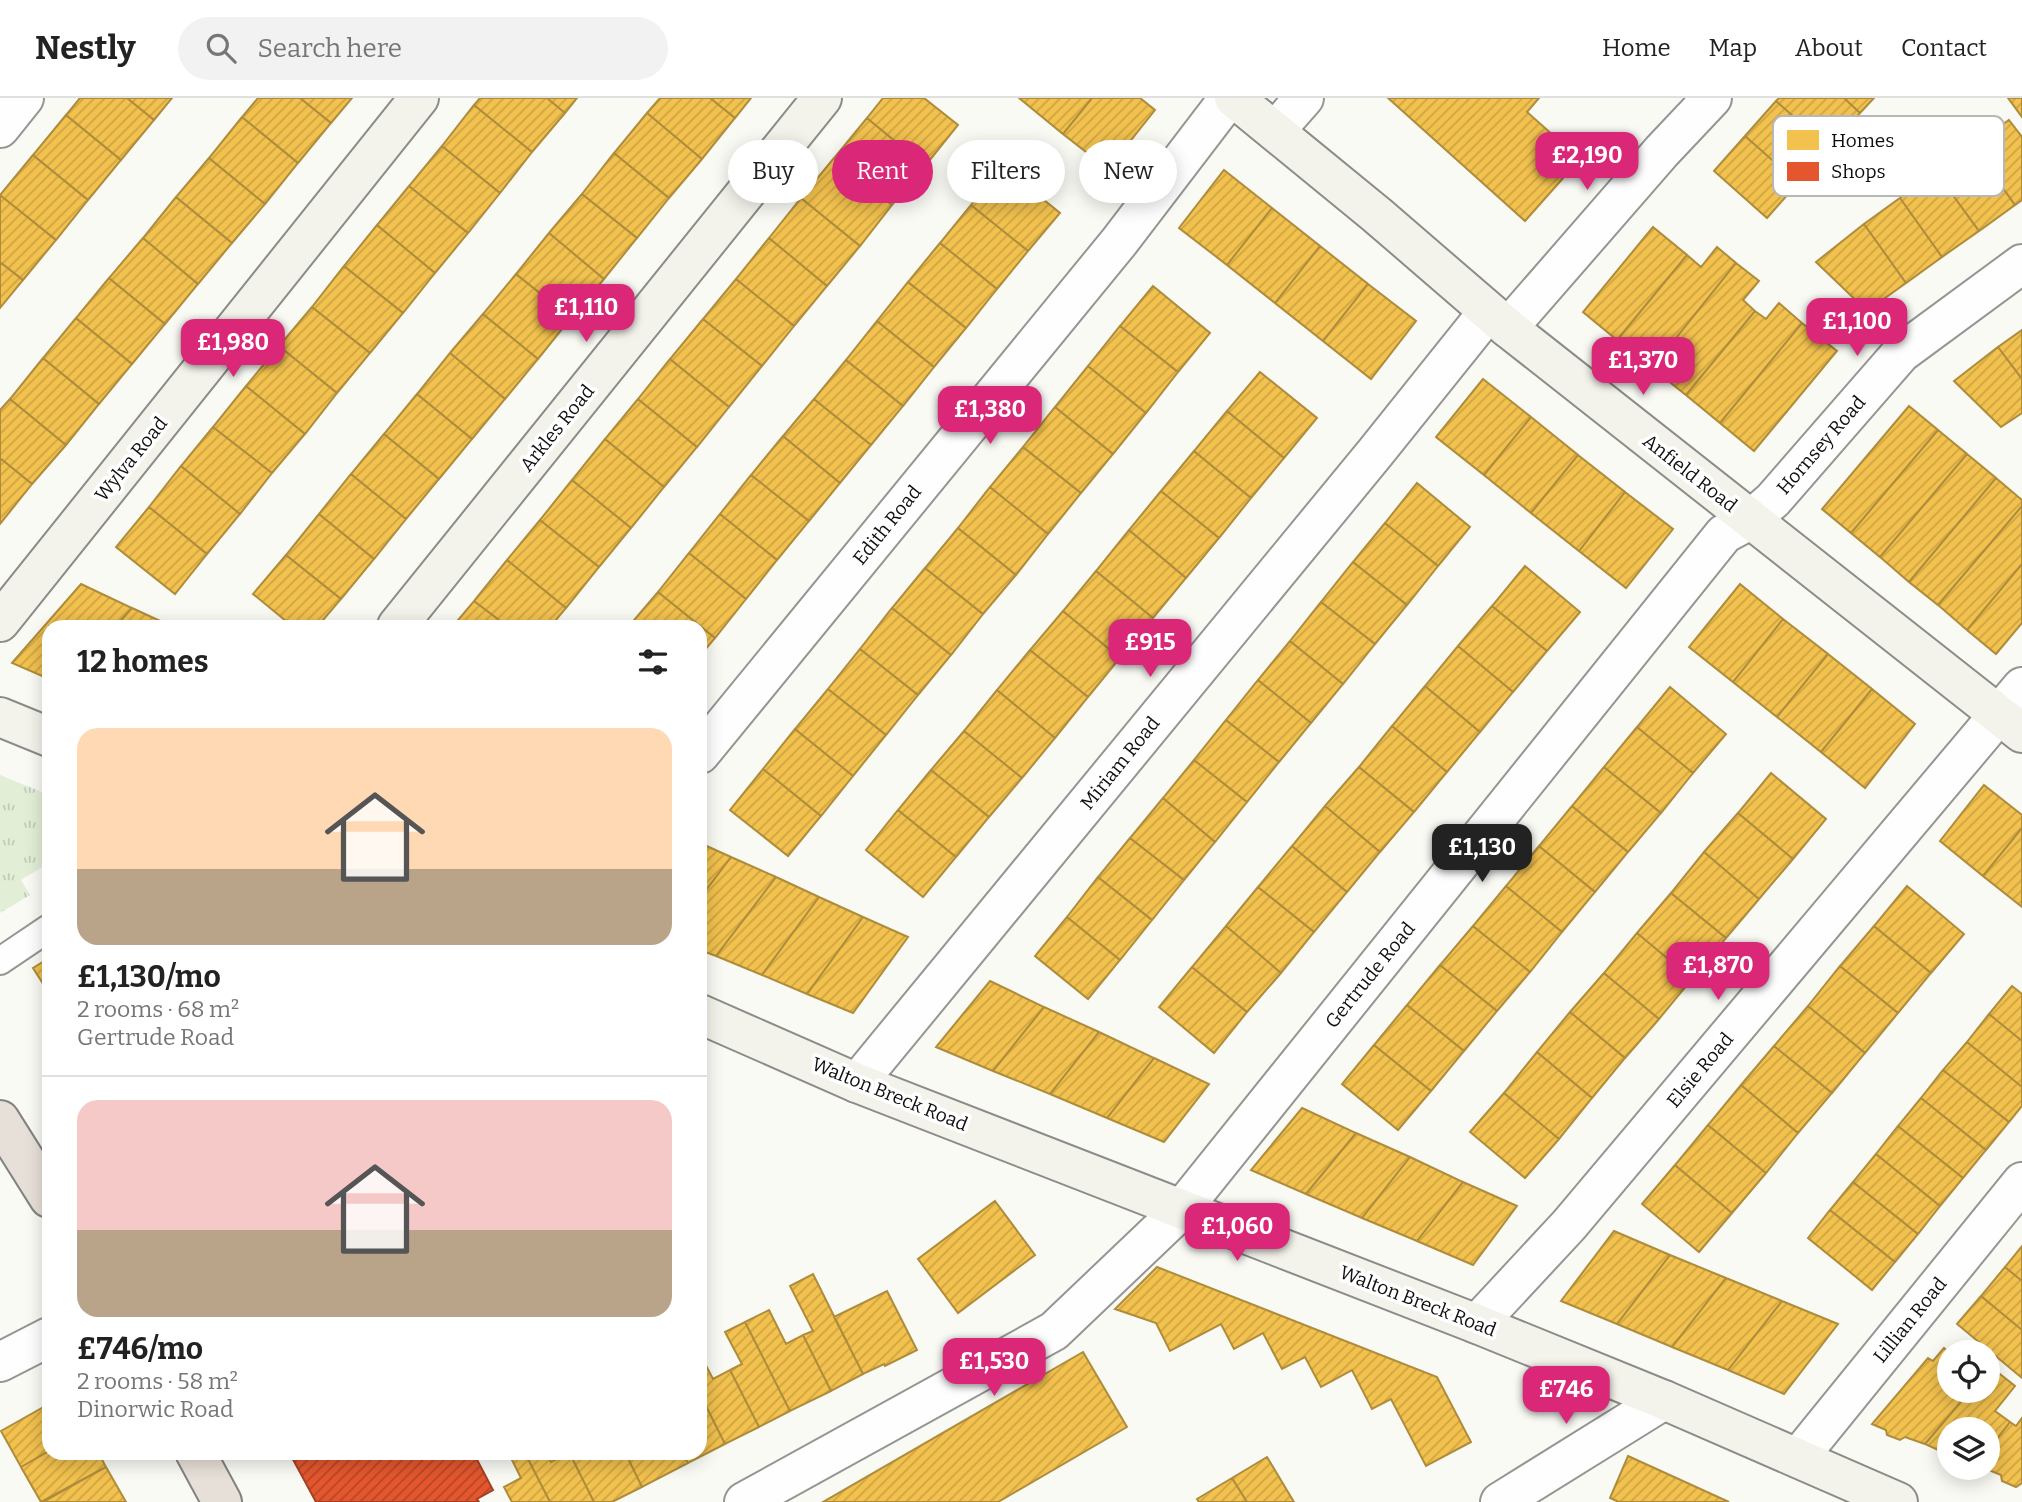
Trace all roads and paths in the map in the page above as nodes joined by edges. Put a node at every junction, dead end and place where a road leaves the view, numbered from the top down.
1 (24, 98) edge
2 (419, 98) edge
3 (822, 98) edge
4 (1232, 98) edge
5 (1304, 98) edge
6 (1712, 98) edge
7 (0, 128) edge
8 (1275, 131) junction
9 (2022, 264) edge
10 (1498, 320) junction
11 (1750, 520) junction
12 (402, 620) edge
13 (0, 622) edge
14 (2014, 712) edge
15 (0, 717) edge
16 (42, 734) edge
17 (707, 745) edge
18 (42, 933) edge
19 (0, 961) edge
20 (707, 1017) edge
21 (857, 1083) junction
22 (0, 1120) edge
23 (2022, 1182) edge
24 (42, 1187) edge
25 (1182, 1209) junction
26 (1477, 1324) junction
27 (42, 1341) edge
28 (0, 1362) edge
29 (1664, 1400) junction
30 (1798, 1458) junction
31 (199, 1460) edge
32 (222, 1502) edge
33 (744, 1502) edge
34 (1500, 1502) edge
35 (1898, 1502) edge

1 - 7 street
2 - 13 street, Wylva Road
3 - 12 street, Arkles Road
4 - 8 street, Anfield Road
4 - 17 street, Edith Road
5 - 8 street
6 - 10 street, Miriam Road
8 - 10 street, Anfield Road
9 - 11 street, Hornsey Road
10 - 11 street, Anfield Road
10 - 21 street, Miriam Road
11 - 14 street, Anfield Road
11 - 25 street, Gertrude Road
14 - 26 street, Elsie Road
15 - 16 street
18 - 19 lane
20 - 21 street, Walton Breck Road
21 - 25 street, Walton Breck Road
22 - 24 highway
23 - 30 street, Lillian Road
25 - 26 street, Walton Breck Road
25 - 33 street, Gertrude Road
26 - 29 street, Walton Breck Road
27 - 28 street
29 - 30 street, Walton Breck Road
29 - 34 street
30 - 35 street, Walton Breck Road
31 - 32 highway

